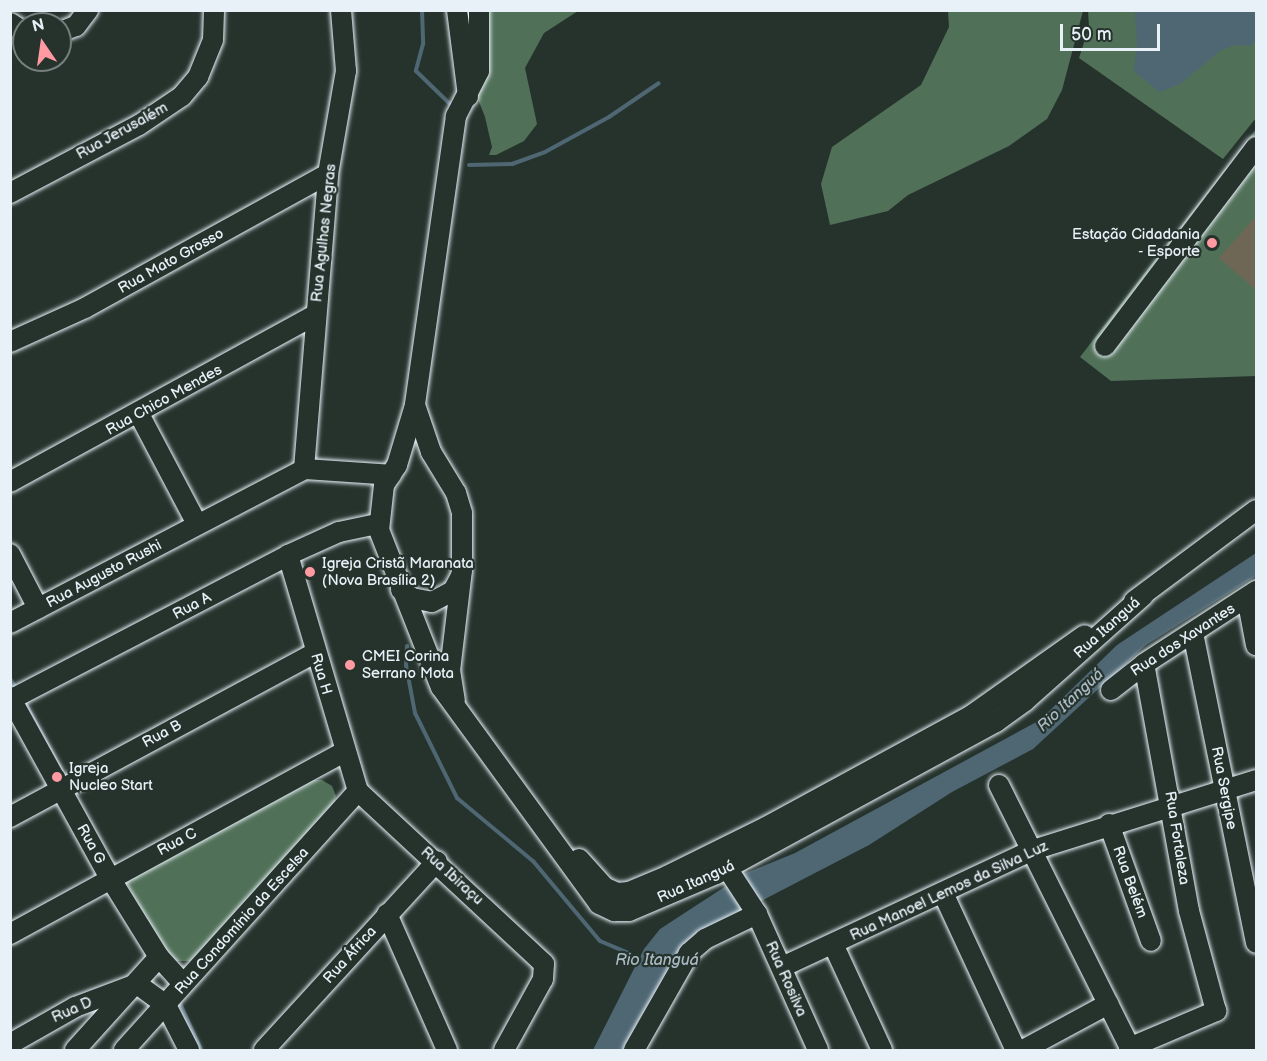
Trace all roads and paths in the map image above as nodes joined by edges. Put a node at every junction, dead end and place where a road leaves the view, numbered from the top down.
1 (88, 10) edge
2 (214, 10) edge
3 (341, 10) edge
4 (457, 10) edge
5 (479, 10) edge
6 (72, 28) edge
7 (468, 96) junction
8 (1257, 147) edge
9 (328, 174) junction
10 (10, 193) edge
11 (315, 315) junction
12 (10, 342) edge
13 (1105, 346) dead end
14 (415, 405) junction
15 (139, 414) junction
16 (305, 463) junction
17 (436, 464) junction
18 (393, 472) junction
19 (10, 482) edge
20 (1257, 510) edge
21 (378, 524) junction
22 (197, 525) junction
23 (10, 554) edge
24 (288, 555) junction
25 (462, 570) junction
26 (401, 590) junction
27 (1252, 594) edge
28 (1144, 595) junction
29 (38, 608) junction
30 (10, 623) edge
31 (1192, 633) junction
32 (1257, 645) edge
33 (315, 653) junction
34 (1144, 664) junction
35 (1111, 690) dead end
36 (11, 699) edge
37 (456, 707) junction
38 (344, 752) junction
39 (1257, 780) edge
40 (999, 785) dead end
41 (61, 788) junction
42 (1224, 789) junction
43 (358, 791) junction
44 (521, 795) junction
45 (1172, 808) junction
46 (10, 817) edge
47 (1109, 824) junction
48 (1032, 850) junction
49 (704, 859) junction
50 (437, 861) junction
51 (731, 873) junction
52 (110, 878) junction
53 (943, 893) junction
54 (755, 911) junction
55 (387, 914) junction
56 (10, 934) edge
57 (1151, 941) dead end
58 (1257, 943) edge
59 (833, 944) junction
60 (159, 957) junction
61 (782, 967) junction
62 (136, 984) junction
63 (183, 984) junction
64 (1108, 1004) junction
65 (166, 1005) junction
66 (10, 1044) edge
67 (1130, 1049) edge
68 (75, 1050) edge
69 (124, 1050) edge
70 (189, 1050) edge
71 (264, 1050) edge
72 (447, 1050) edge
73 (504, 1050) edge
74 (634, 1050) edge
75 (818, 1050) edge
76 (882, 1050) edge
77 (1016, 1050) edge
78 (1023, 1050) edge

1 - 6 street
2 - 10 street, Rua Jerusalém
3 - 9 street, Rua Agulhas Negras
4 - 7 street
5 - 7 street, Rua Itanguá
7 - 14 street, Rua Itanguá
8 - 13 street
9 - 11 street, Rua Agulhas Negras
9 - 12 street, Rua Mato Grosso
11 - 15 street, Rua Chico Mendes
11 - 16 street, Rua Agulhas Negras
14 - 17 street, Rua Itanguá
14 - 18 street, Rua Itanguá
15 - 19 street, Rua Chico Mendes
15 - 22 street
16 - 18 street
16 - 22 street, Rua Augusto Rushi
17 - 18 street
17 - 25 street, Rua Itanguá
18 - 21 street, Rua Itanguá
20 - 28 street
21 - 24 street, Rua A
21 - 26 street, Rua Itanguá
22 - 29 street, Rua Augusto Rushi
23 - 29 street
24 - 33 street, Rua H
24 - 36 street, Rua A
25 - 26 street
25 - 37 street, Rua Itanguá
26 - 37 street, Rua Itanguá
27 - 31 street, Rua dos Xavantes
27 - 32 street
28 - 49 street, Rua Itanguá
28 - 51 street, Rua Itanguá
29 - 30 street, Rua Augusto Rushi
31 - 34 street, Rua dos Xavantes
31 - 42 street, Rua Sergipe
33 - 38 street, Rua H
33 - 41 street, Rua B
34 - 35 street, Rua dos Xavantes
34 - 45 street, Rua Fortaleza
36 - 41 street, Rua G
37 - 44 street, Rua Itanguá
38 - 43 street, Rua H
38 - 52 street, Rua C
39 - 42 street, Rua Manoel Lemos da Silva Luz
40 - 48 street
41 - 46 street, Rua B
41 - 52 street, Rua G
42 - 45 street, Rua Manoel Lemos da Silva Luz
42 - 58 street, Rua Sergipe
43 - 50 street, Rua Ibiraçu
43 - 63 street, Rua Condomínio da Escelsa
44 - 49 street, Rua Itanguá
44 - 51 street, Rua Itanguá
45 - 47 street, Rua Manoel Lemos da Silva Luz
45 - 67 street, Rua Fortaleza
47 - 48 street, Rua Manoel Lemos da Silva Luz
47 - 57 street, Rua Belém
48 - 53 street, Rua Manoel Lemos da Silva Luz
48 - 64 street
49 - 51 street
50 - 55 street, Rua África
50 - 73 street, Rua Ibiraçu
51 - 54 street, Rua Rosilva
52 - 56 street, Rua C
52 - 60 street, Rua G
53 - 59 street, Rua Manoel Lemos da Silva Luz
53 - 77 street
54 - 61 street, Rua Rosilva
54 - 74 street
55 - 71 street, Rua África
55 - 72 street
59 - 61 street, Rua Manoel Lemos da Silva Luz
59 - 76 street
60 - 62 street
60 - 63 street, Rua G
61 - 75 street, Rua Rosilva
62 - 65 street
62 - 66 street, Rua D
62 - 68 street
63 - 65 street, Rua Condomínio da Escelsa
64 - 67 street
64 - 78 street
65 - 69 street, Rua Condomínio da Escelsa
65 - 70 street

